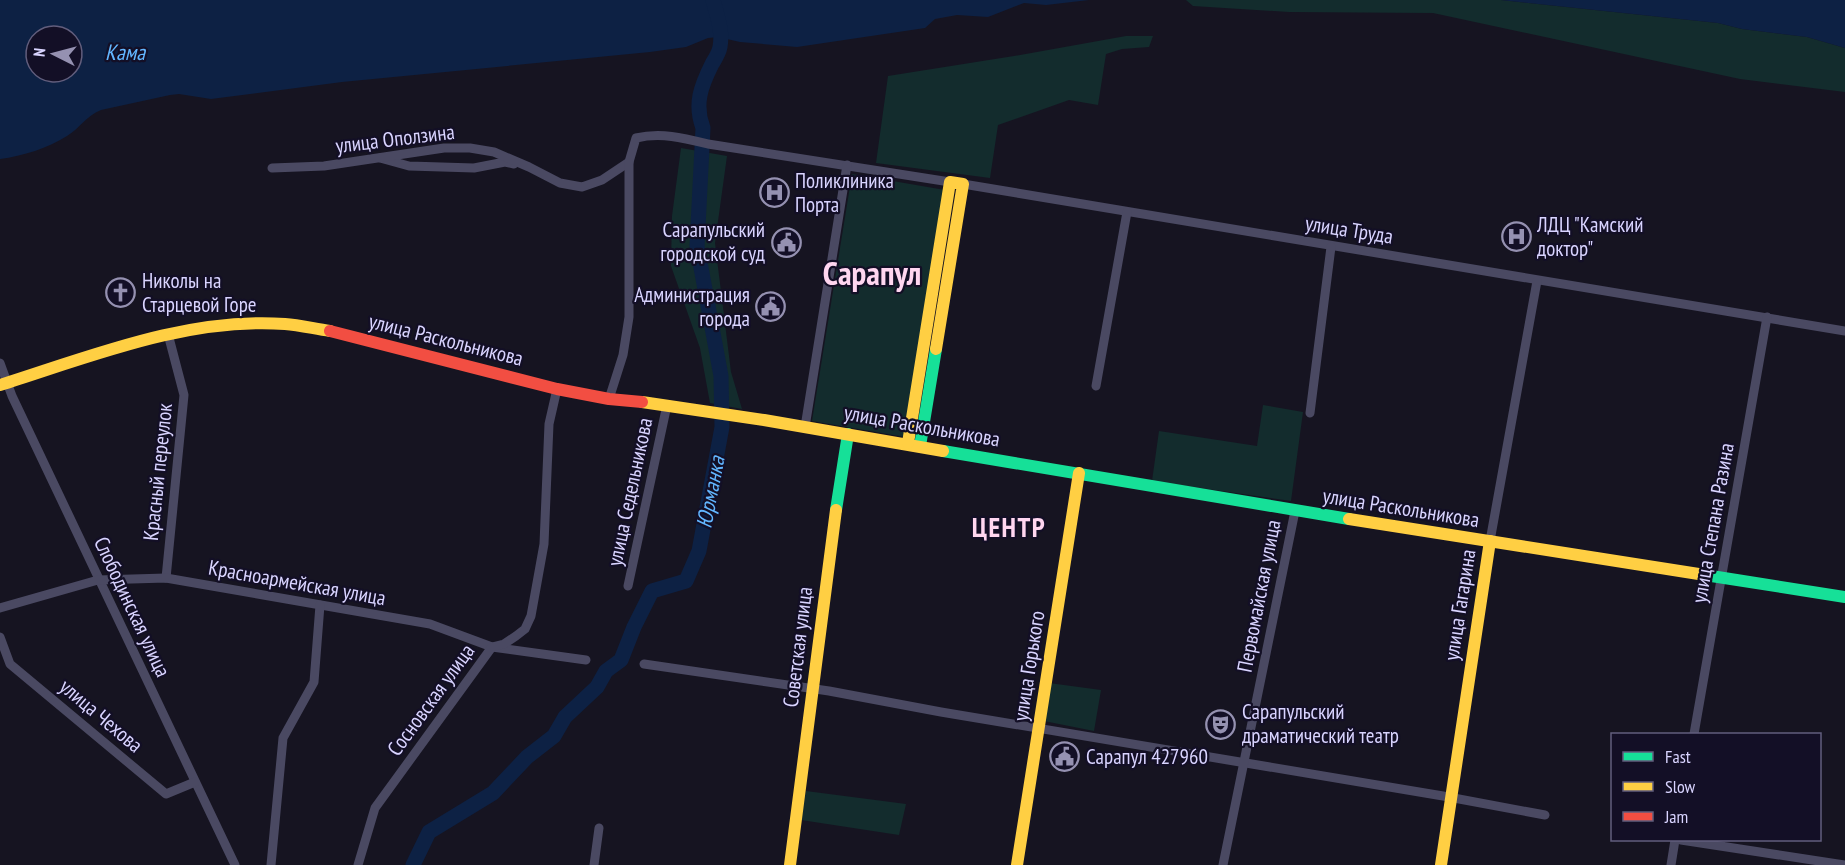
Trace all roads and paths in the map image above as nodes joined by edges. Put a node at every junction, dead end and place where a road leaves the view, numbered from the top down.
1 (378, 157) junction
2 (629, 162) junction
3 (848, 165) junction
4 (529, 167) junction
5 (272, 168) dead end
6 (957, 183) junction
7 (1127, 212) junction
8 (1331, 247) junction
9 (1537, 281) junction
10 (1767, 317) junction
11 (1845, 331) edge
12 (168, 334) junction
13 (0, 363) edge
14 (3, 384) edge
15 (1096, 386) dead end
16 (557, 389) junction
17 (609, 399) junction
18 (672, 406) junction
19 (1310, 413) dead end
20 (805, 427) junction
21 (848, 434) junction
22 (914, 445) junction
23 (1079, 472) junction
24 (1295, 510) junction
25 (1490, 541) junction
26 (1722, 577) junction
27 (166, 579) junction
28 (98, 580) junction
29 (628, 586) dead end
30 (1845, 597) edge
31 (320, 605) junction
32 (0, 608) edge
33 (0, 638) edge
34 (492, 647) junction
35 (586, 660) dead end
36 (644, 664) dead end
37 (813, 688) junction
38 (1039, 727) junction
39 (1694, 733) edge
40 (1244, 762) junction
41 (195, 782) junction
42 (1450, 797) junction
43 (1545, 815) dead end
44 (599, 828) dead end
45 (1675, 841) edge
46 (1688, 841) edge
47 (235, 865) edge
48 (271, 865) edge
49 (358, 865) edge
50 (594, 865) edge
51 (790, 865) edge
52 (1017, 865) edge
53 (1223, 865) edge
54 (1441, 865) edge
55 (1671, 865) edge
56 (1845, 865) edge

1 - 4 street
1 - 4 street, улица Оползина
1 - 5 street, улица Оползина
2 - 3 street
2 - 4 street, улица Оползина
2 - 17 street
3 - 6 street, улица Труда
3 - 20 street
6 - 7 street, улица Труда
6 - 22 main road
7 - 8 street, улица Труда
7 - 15 street
8 - 9 street, улица Труда
8 - 19 street
9 - 10 street, улица Труда
9 - 25 street, улица Гагарина
10 - 11 street, улица Труда
10 - 26 street, улица Степана Разина
12 - 14 main road, улица Раскольникова
12 - 16 main road, улица Раскольникова
12 - 27 street, Красный переулок
13 - 14 street, Слободинская улица
14 - 28 street, Слободинская улица
16 - 17 main road, улица Раскольникова
16 - 34 street, Сосновская улица
17 - 18 main road, улица Раскольникова
18 - 20 main road, улица Раскольникова
18 - 29 street, улица Седельникова
20 - 21 main road, улица Раскольникова
21 - 22 main road, улица Раскольникова
21 - 37 main road, Советская улица
22 - 23 main road, улица Раскольникова
23 - 24 main road, улица Раскольникова
23 - 38 main road, улица Горького
24 - 25 main road, улица Раскольникова
24 - 40 street, Первомайская улица
25 - 26 main road, улица Раскольникова
25 - 42 main road, улица Гагарина
26 - 30 main road, улица Раскольникова
26 - 39 street, улица Степана Разина
27 - 28 street, Красноармейская улица
27 - 31 street, Красноармейская улица
28 - 32 street, Красноармейская улица
28 - 41 street, Слободинская улица
31 - 34 street, Красноармейская улица
31 - 48 street
33 - 41 street, улица Чехова
34 - 35 street, Красноармейская улица
34 - 49 street, Сосновская улица
36 - 37 street
37 - 38 street
37 - 51 main road, Советская улица
38 - 40 street
38 - 52 main road, улица Горького
40 - 42 street
40 - 53 street, Первомайская улица
41 - 47 street, Слободинская улица
42 - 43 street
42 - 54 main road, улица Гагарина
44 - 50 street
45 - 55 street
46 - 56 street

